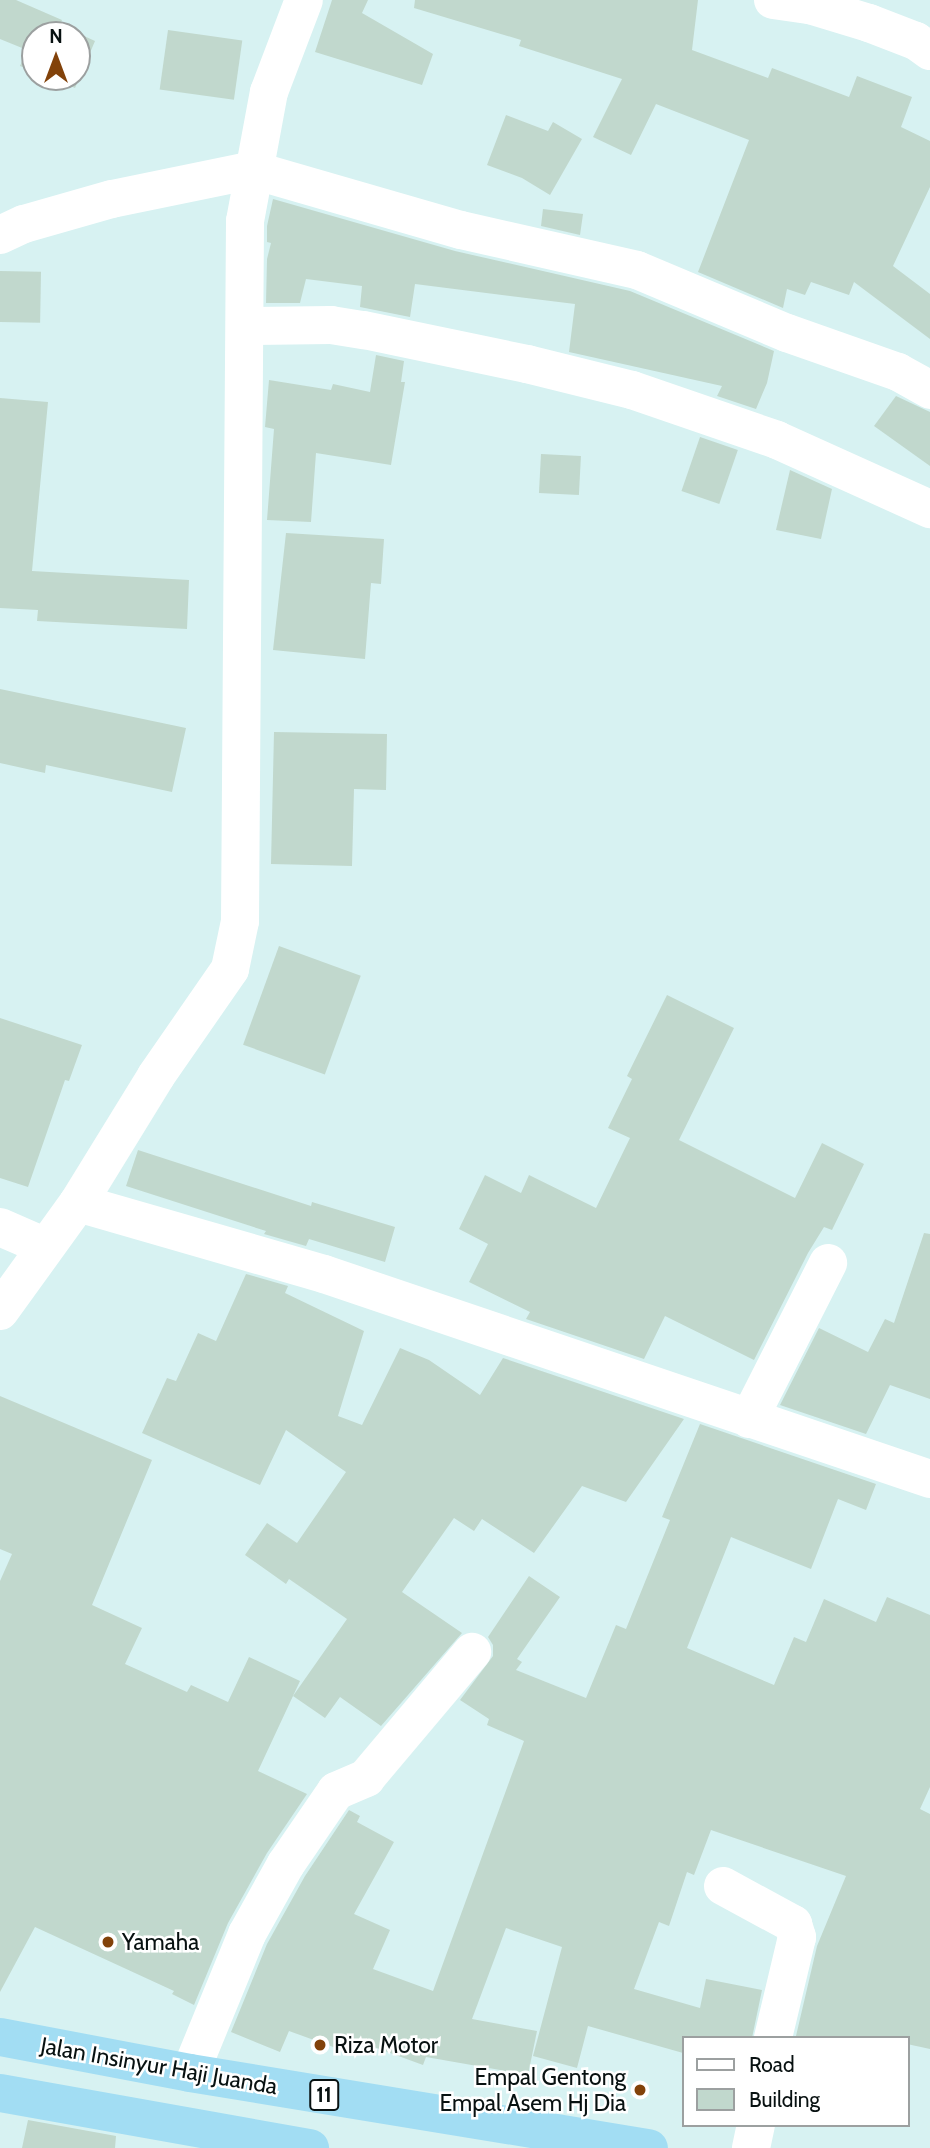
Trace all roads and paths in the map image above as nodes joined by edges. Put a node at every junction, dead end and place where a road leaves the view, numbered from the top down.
1 (304, 0) edge
2 (773, 0) edge
3 (930, 51) edge
4 (253, 170) junction
5 (0, 235) edge
6 (245, 326) junction
7 (930, 390) edge
8 (930, 509) edge
9 (78, 1203) junction
10 (0, 1227) edge
11 (44, 1246) junction
12 (828, 1263) dead end
13 (0, 1311) edge
14 (749, 1419) junction
15 (930, 1479) edge
16 (472, 1652) dead end
17 (723, 1886) dead end
18 (773, 2036) edge
19 (0, 2037) edge
20 (190, 2073) junction
21 (0, 2092) edge
22 (756, 2127) edge
23 (310, 2148) edge
24 (649, 2148) edge
25 (751, 2148) edge

1 - 4 street
2 - 3 street
4 - 5 street
4 - 6 street
4 - 7 street
6 - 8 street
6 - 9 street
9 - 11 street
9 - 14 street
10 - 11 street
11 - 13 street
12 - 14 street
14 - 15 street
16 - 20 street
17 - 18 street
19 - 20 highway, Jalan Insinyur Haji Juanda / 11
20 - 24 highway, Jalan Insinyur Haji Juanda / 11
21 - 23 highway
22 - 25 street

